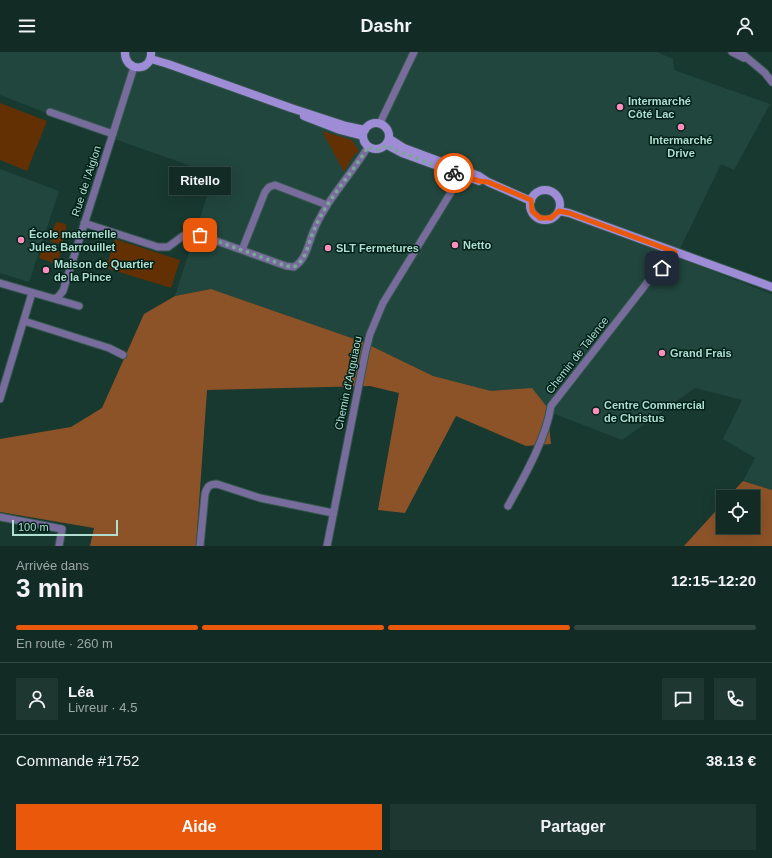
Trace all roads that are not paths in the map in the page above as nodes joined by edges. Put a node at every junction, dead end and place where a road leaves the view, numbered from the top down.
1 (125, 52) edge
2 (414, 52) edge
3 (732, 52) edge
4 (740, 52) edge
5 (151, 55) edge
6 (753, 63) junction
7 (134, 67) junction
8 (772, 82) edge
9 (50, 112) dead end
10 (380, 124) junction
11 (364, 133) junction
12 (113, 134) junction
13 (388, 142) junction
14 (368, 147) junction
15 (461, 176) junction
16 (488, 182) junction
17 (531, 200) junction
18 (327, 205) junction
19 (559, 211) junction
20 (84, 223) junction
21 (242, 250) junction
22 (675, 252) junction
23 (0, 283) edge
24 (772, 287) edge
25 (32, 293) junction
26 (55, 298) junction
27 (79, 306) dead end
28 (24, 321) junction
29 (123, 354) dead end
30 (0, 399) edge
31 (508, 506) dead end
32 (333, 513) junction
33 (0, 517) edge
34 (59, 546) edge
35 (200, 546) edge
36 (328, 546) edge

1 - 7 main road
2 - 10 street
3 - 6 street
4 - 6 street
5 - 7 main road
5 - 11 main road
6 - 8 street
7 - 12 street, Rue de l'Aiglon
9 - 12 street
10 - 11 main road
10 - 13 main road
11 - 14 main road
12 - 20 street, Rue de l'Aiglon
13 - 14 main road
13 - 15 main road
13 - 16 main road
14 - 18 street
15 - 16 main road
15 - 32 street, Chemin d'Anguiaou
16 - 17 main road
17 - 19 main road
17 - 19 main road
18 - 21 street
18 - 21 street
19 - 22 main road
20 - 21 street
20 - 26 street, Rue de l'Aiglon
22 - 24 main road
22 - 31 street, Chemin de Talence
23 - 25 street
25 - 26 street
25 - 28 street
26 - 27 street
28 - 29 street
28 - 30 street
32 - 35 street
32 - 36 street, Chemin d'Anguiaou
33 - 34 street

